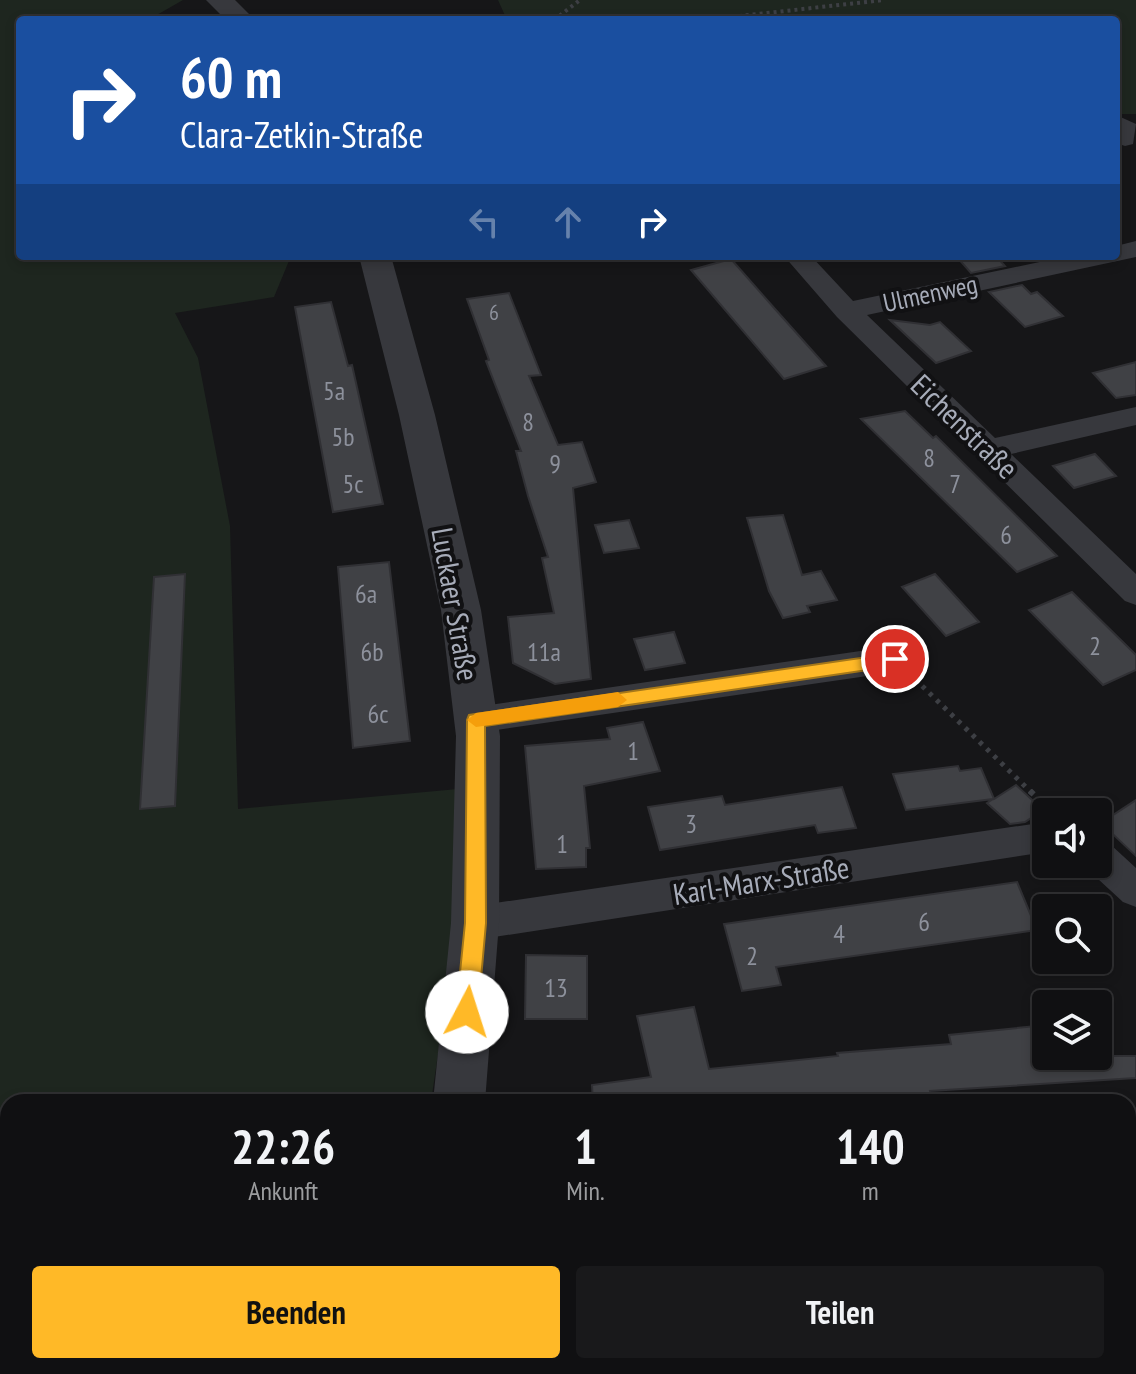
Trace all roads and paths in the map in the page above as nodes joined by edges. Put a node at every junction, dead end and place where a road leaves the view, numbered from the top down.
1 (219, 0) edge
2 (580, 0) edge
3 (884, 0) edge
4 (237, 16) edge
5 (559, 16) edge
6 (740, 16) edge
7 (376, 260) edge
8 (801, 260) edge
9 (1086, 260) edge
10 (847, 311) junction
11 (1136, 416) edge
12 (989, 449) junction
13 (1136, 593) edge
14 (895, 659) joint
15 (476, 720) junction
16 (1038, 798) edge
17 (1032, 839) edge
18 (1112, 869) edge
19 (1136, 891) edge
20 (475, 923) junction
21 (460, 1094) edge

1 - 4 street
2 - 5 path
3 - 6 path
7 - 15 street, Luckaer Straße
8 - 10 street, Eichenstraße
9 - 10 street, Ulmenweg
10 - 12 street, Eichenstraße
11 - 12 street
12 - 13 street, Eichenstraße
14 - 15 street
14 - 16 path
15 - 20 street, Luckaer Straße
17 - 20 street, Karl-Marx-Straße
18 - 19 street
20 - 21 street, Luckaer Straße

